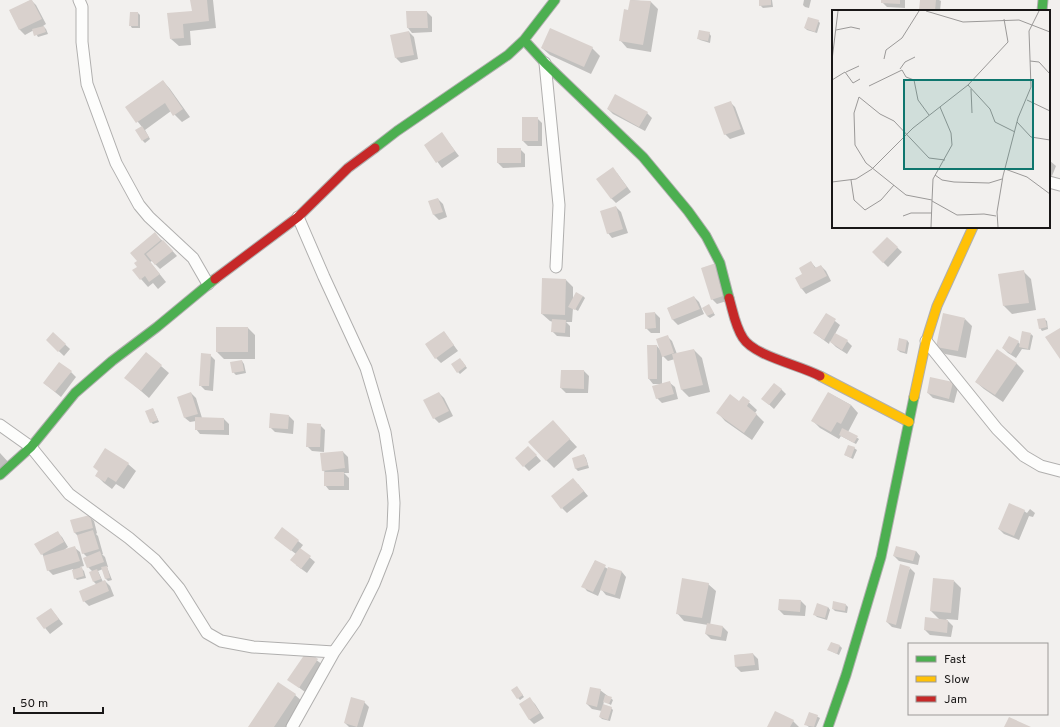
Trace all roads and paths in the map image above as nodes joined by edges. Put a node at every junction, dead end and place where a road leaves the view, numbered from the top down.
1 (79, 0) edge
2 (555, 0) edge
3 (1043, 0) edge
4 (1042, 10) edge
5 (524, 40) junction
6 (545, 63) junction
7 (1050, 182) edge
8 (1060, 185) edge
9 (298, 217) junction
10 (973, 228) edge
11 (556, 267) dead end
12 (208, 284) junction
13 (926, 341) junction
14 (909, 422) junction
15 (0, 425) edge
16 (30, 447) junction
17 (1060, 471) edge
18 (0, 475) edge
19 (334, 652) junction
20 (832, 726) edge
21 (292, 727) edge

1 - 12 street
2 - 5 street
3 - 4 street
5 - 6 street
5 - 9 street
6 - 11 street
6 - 14 street
7 - 8 street
9 - 12 street
9 - 19 street
10 - 13 street
12 - 16 street
13 - 14 street
13 - 17 street
14 - 20 street
15 - 16 street
16 - 18 street
16 - 19 street
19 - 21 street

